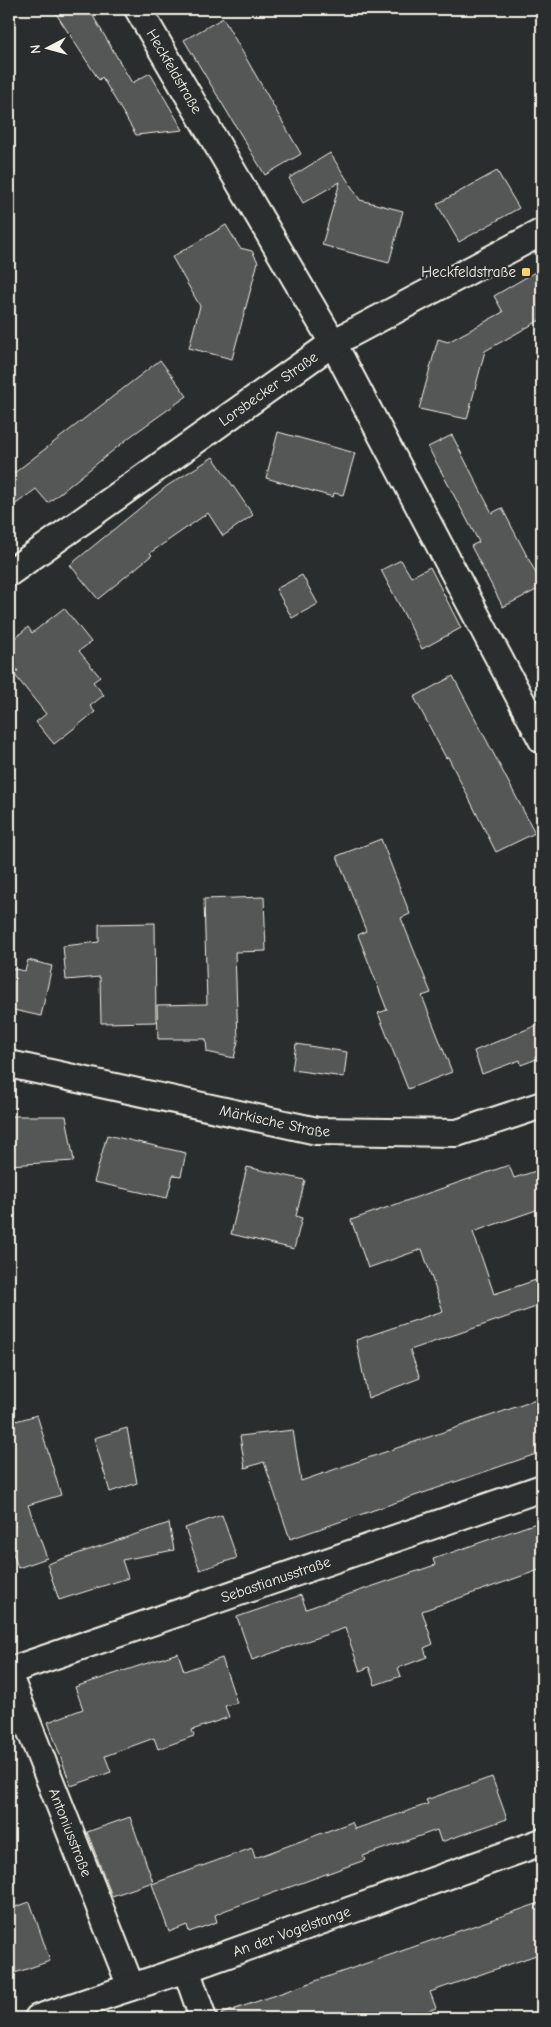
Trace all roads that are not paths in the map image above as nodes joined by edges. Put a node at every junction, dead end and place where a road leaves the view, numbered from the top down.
1 (138, 9) edge
2 (542, 232) edge
3 (333, 343) junction
4 (9, 573) edge
5 (542, 740) edge
6 (9, 1064) edge
7 (542, 1104) edge
8 (542, 1488) edge
9 (9, 1671) edge
10 (9, 1676) edge
11 (542, 1842) edge
12 (186, 1968) junction
13 (132, 1987) junction
14 (38, 2018) edge
15 (203, 2018) edge

1 - 3 street, Heckfeldstraße
2 - 3 street, Lorsbecker Straße
3 - 4 street, Lorsbecker Straße
3 - 5 street, Heckfeldstraße
6 - 7 street, Märkische Straße
8 - 9 street, Sebastianusstraße
10 - 13 street, Antoniusstraße
11 - 12 street, An der Vogelstange
12 - 13 street, An der Vogelstange
12 - 15 street
13 - 14 street, An der Vogelstange

